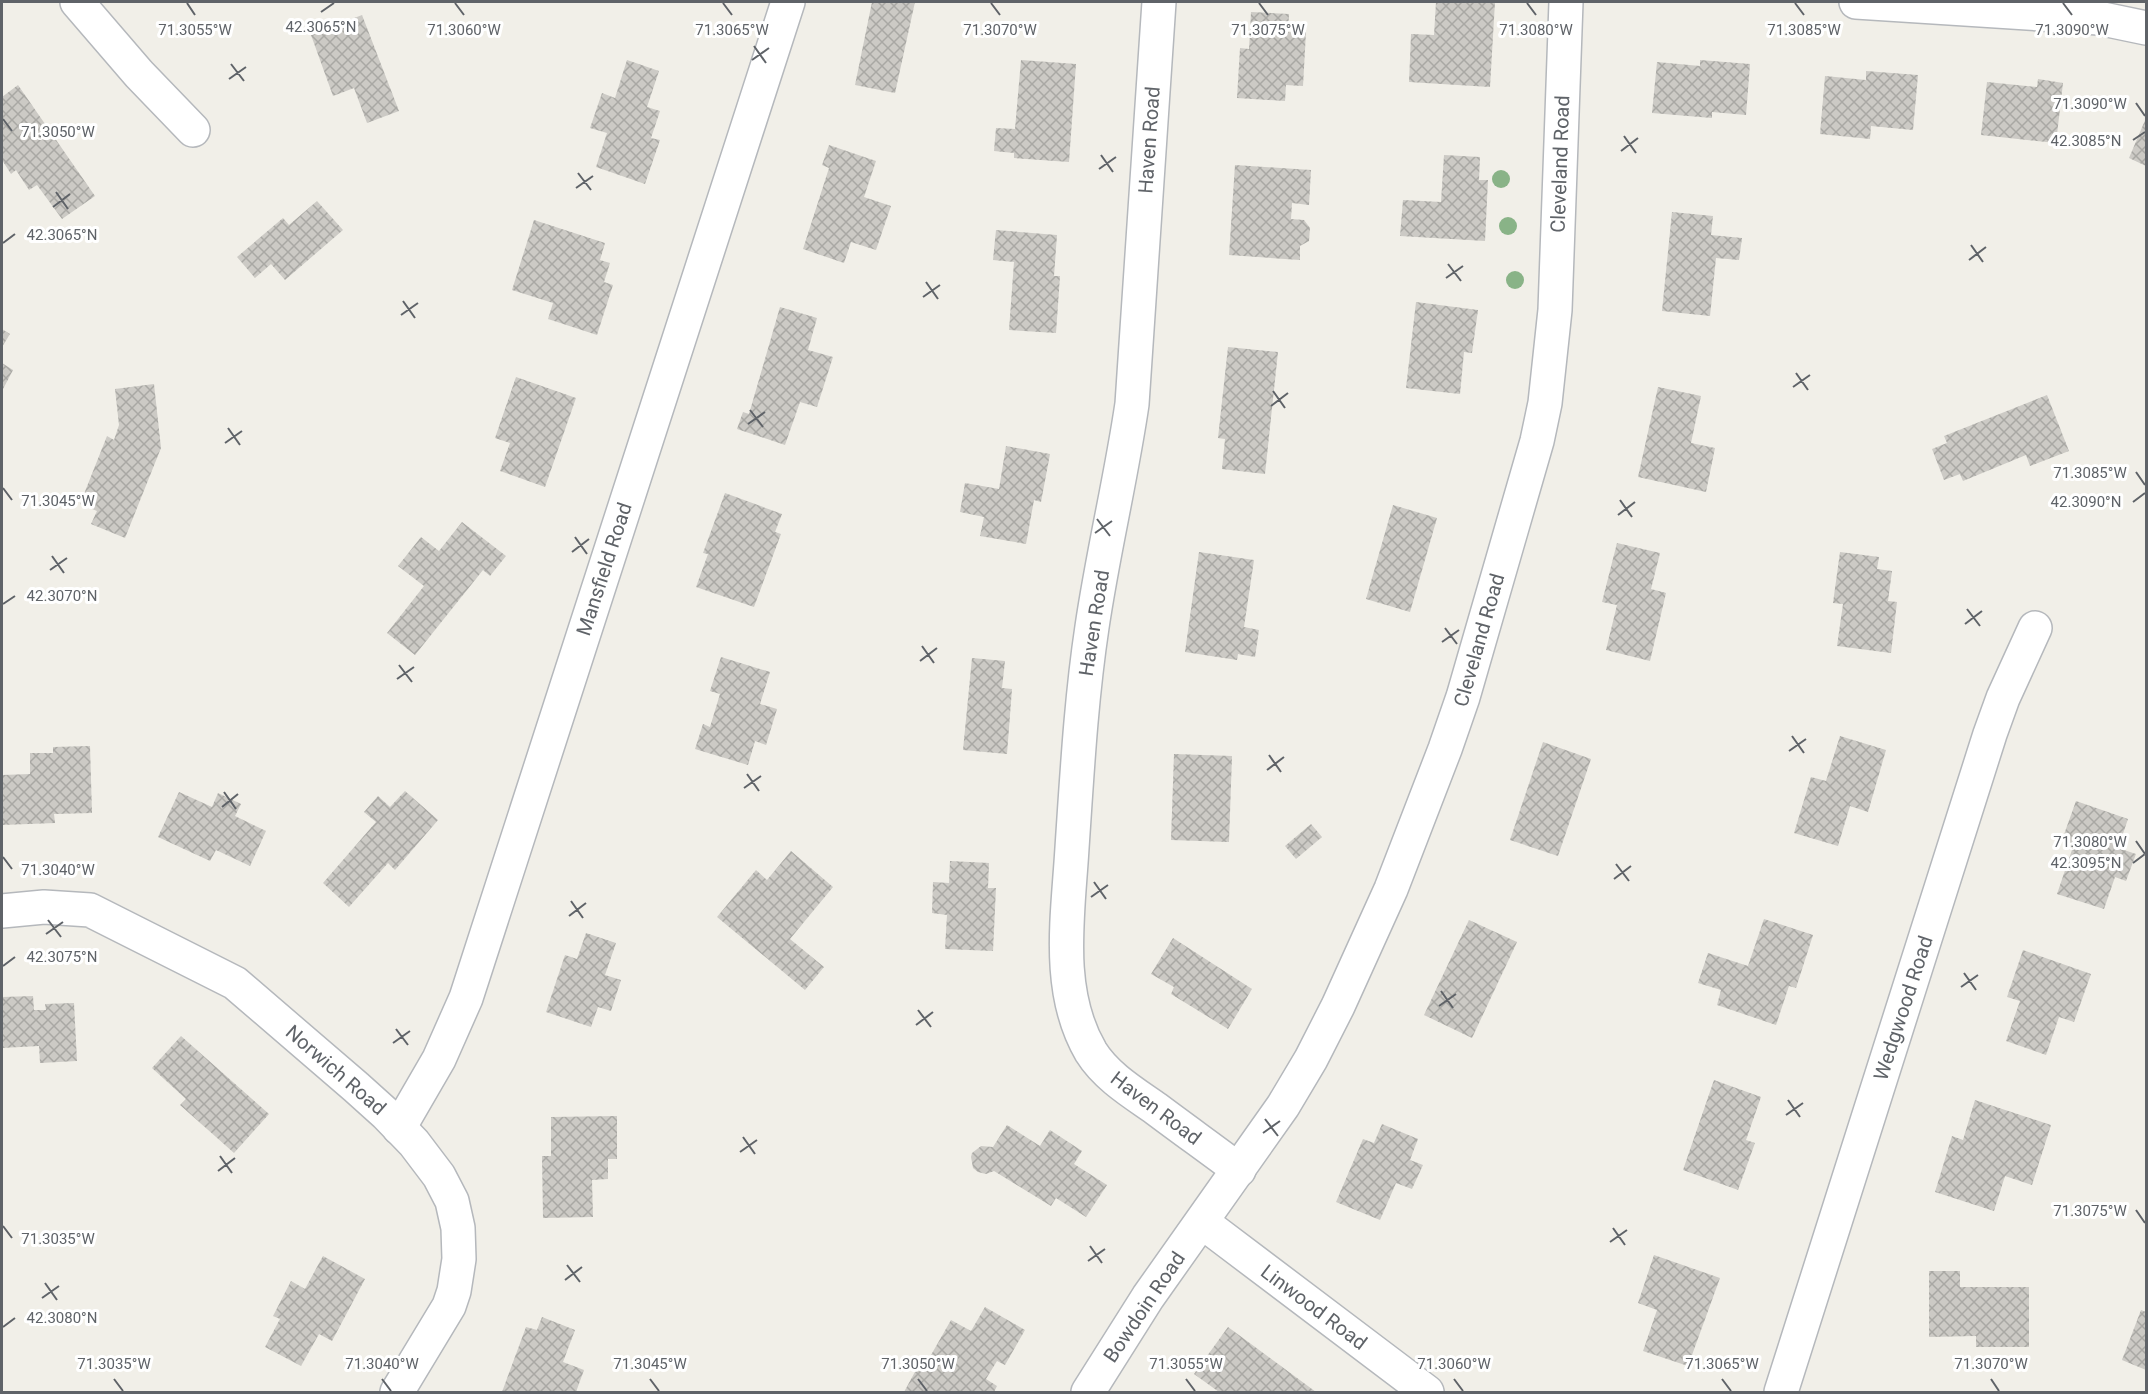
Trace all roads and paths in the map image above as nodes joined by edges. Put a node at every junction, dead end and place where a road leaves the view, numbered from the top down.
1 (77, 2) edge
2 (788, 2) edge
3 (1159, 2) edge
4 (1566, 2) edge
5 (1856, 2) edge
6 (2146, 28) edge
7 (193, 129) dead end
8 (2035, 628) dead end
9 (2, 911) edge
10 (399, 1128) junction
11 (1239, 1170) junction
12 (1202, 1222) junction
13 (397, 1392) edge
14 (1088, 1392) edge
15 (1427, 1392) edge
16 (1781, 1392) edge

1 - 7 street
2 - 10 street, Mansfield Road
3 - 11 street, Haven Road
4 - 11 street, Cleveland Road
5 - 6 street
8 - 16 street, Wedgwood Road
9 - 10 street, Norwich Road
10 - 13 street, Norwich Road
11 - 12 street, Cleveland Road
12 - 14 street, Bowdoin Road
12 - 15 street, Linwood Road

